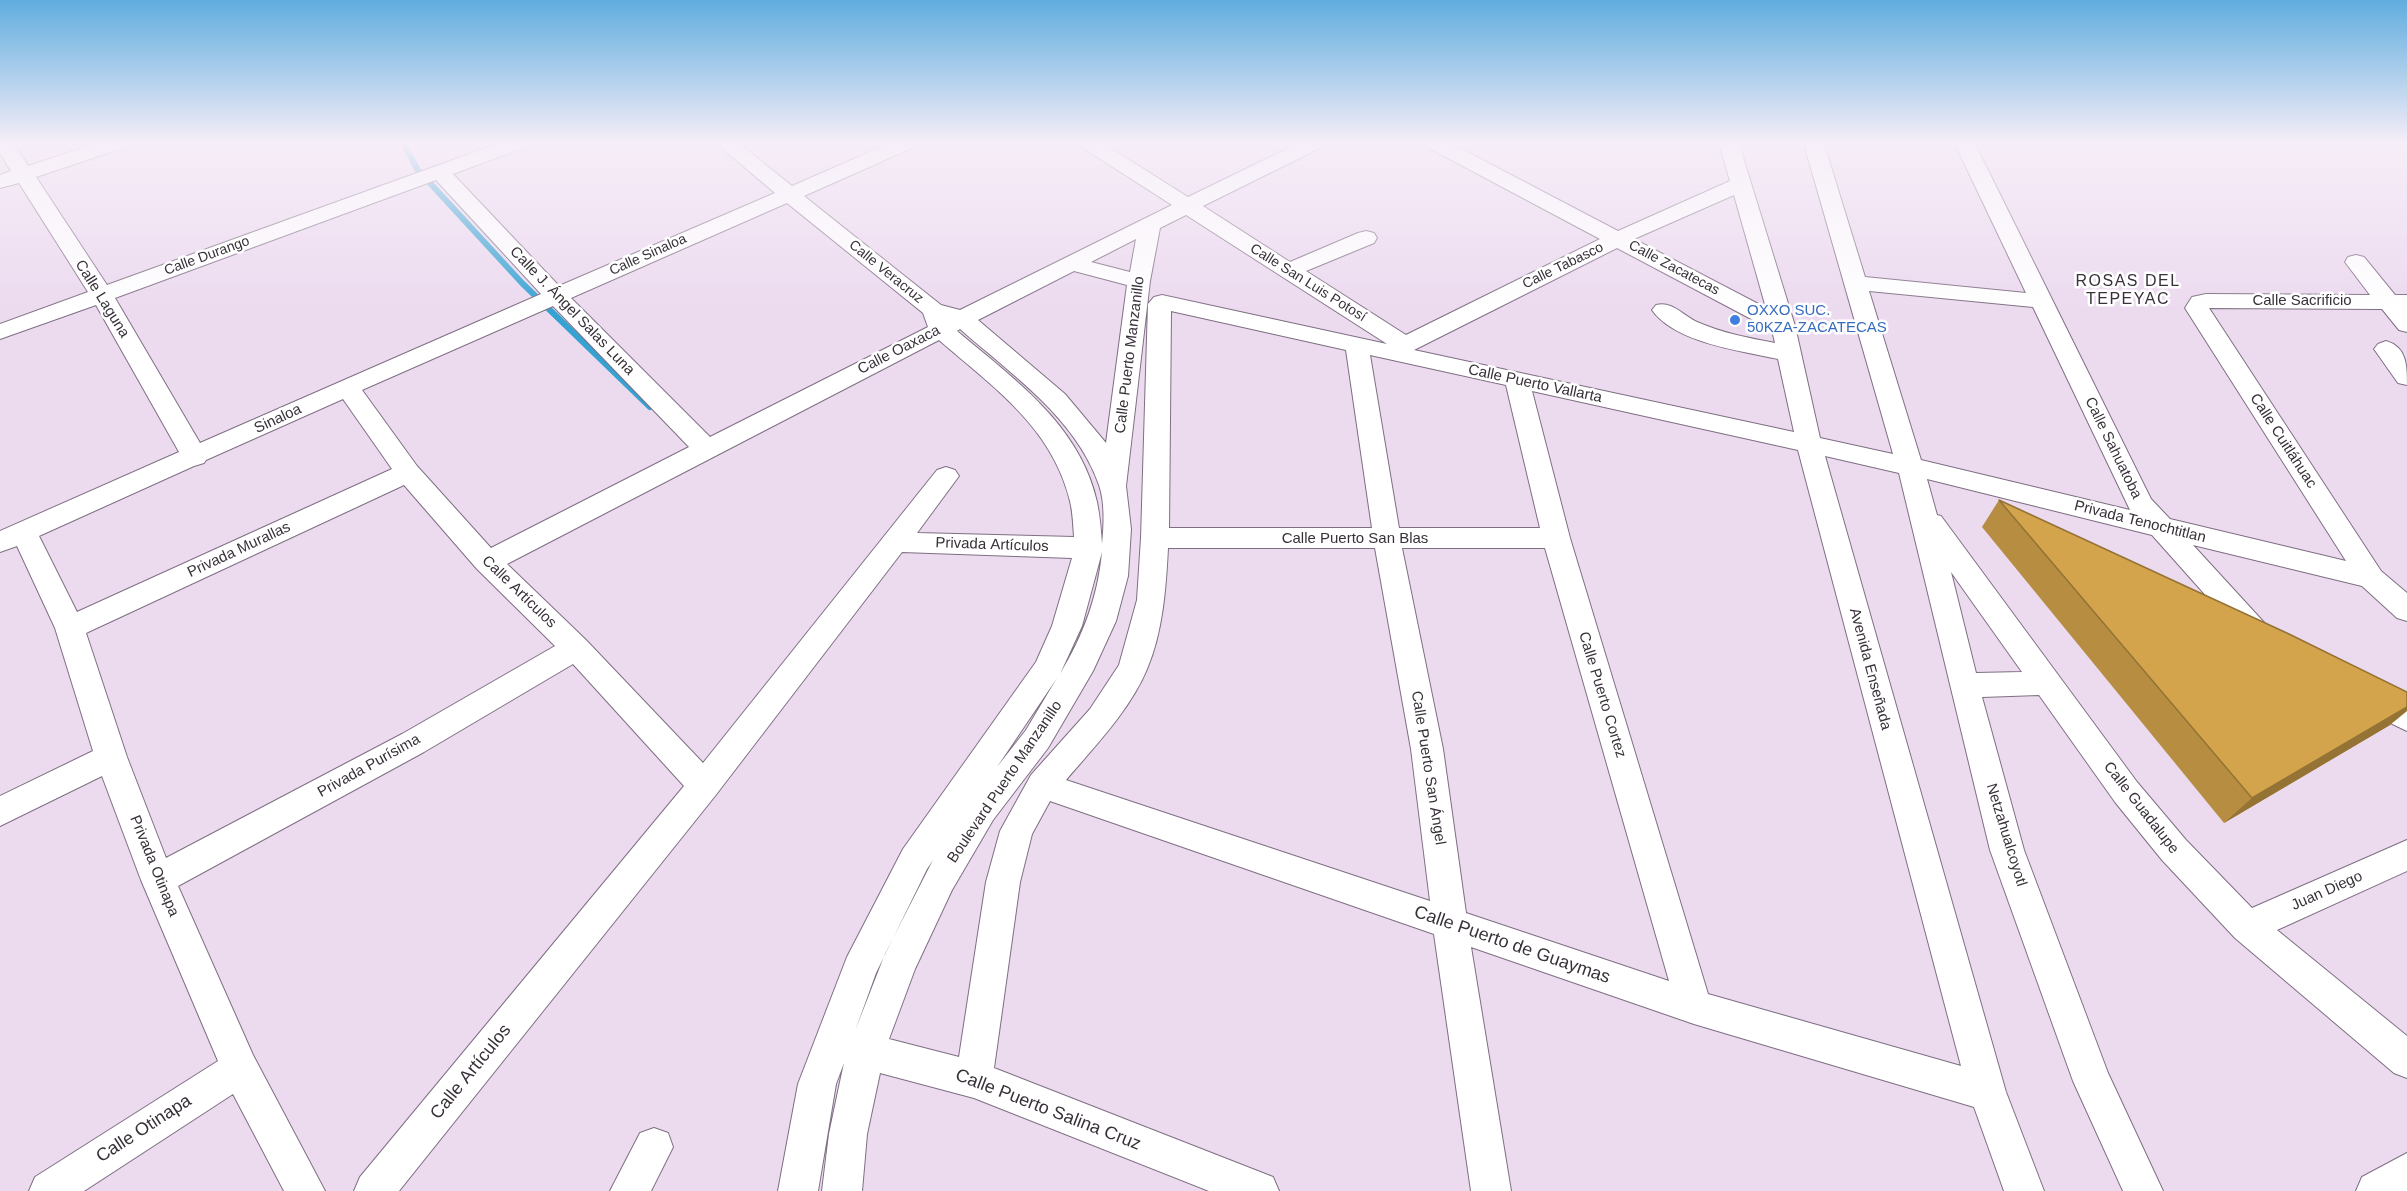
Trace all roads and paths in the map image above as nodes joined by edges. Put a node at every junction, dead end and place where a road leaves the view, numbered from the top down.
1 (28, 200) edge
2 (363, 200) edge
3 (466, 200) edge
4 (775, 200) edge
5 (795, 200) edge
6 (1179, 200) edge
7 (1199, 200) edge
8 (1555, 200) edge
9 (1565, 200) edge
10 (1705, 200) edge
11 (1745, 200) edge
12 (1830, 200) edge
13 (1992, 200) edge
14 (1188, 205) junction
15 (1150, 223) junction
16 (1628, 234) junction
17 (1366, 237) dead end
18 (2356, 262) dead end
19 (1071, 263) junction
20 (1287, 271) junction
21 (1139, 281) junction
22 (1855, 283) junction
23 (101, 294) junction
24 (556, 296) junction
25 (2041, 301) junction
26 (2398, 302) edge
27 (1776, 303) junction
28 (2197, 305) joint
29 (1664, 310) dead end
30 (945, 319) junction
31 (2407, 325) edge
32 (1783, 326) junction
33 (0, 332) edge
34 (1357, 346) junction
35 (1396, 348) junction
36 (2386, 349) dead end
37 (1789, 354) junction
38 (2407, 377) edge
39 (1517, 381) junction
40 (347, 387) junction
41 (1074, 442) junction
42 (1809, 444) junction
43 (706, 448) junction
44 (195, 457) junction
45 (1909, 465) junction
46 (408, 472) junction
47 (946, 476) dead end
48 (1113, 487) junction
49 (1923, 511) junction
50 (2163, 527) junction
51 (12, 537) edge
52 (1155, 538) junction
53 (1556, 538) junction
54 (1387, 540) junction
55 (894, 542) junction
56 (1089, 548) junction
57 (487, 562) junction
58 (2371, 578) junction
59 (2407, 610) edge
60 (69, 628) junction
61 (576, 648) junction
62 (2278, 654) edge
63 (2047, 682) junction
64 (1964, 685) junction
65 (2343, 686) edge
66 (2407, 718) edge
67 (111, 757) junction
68 (1042, 785) junction
69 (704, 786) junction
70 (0, 812) edge
71 (2407, 855) edge
72 (158, 880) junction
73 (1450, 923) junction
74 (2247, 927) junction
75 (1694, 1006) junction
76 (849, 1047) junction
77 (2407, 1060) edge
78 (240, 1068) junction
79 (974, 1078) junction
80 (1987, 1092) junction
81 (654, 1147) dead end
82 (2407, 1173) edge
83 (49, 1191) edge
84 (305, 1191) edge
85 (374, 1191) edge
86 (630, 1191) edge
87 (798, 1191) edge
88 (842, 1191) edge
89 (1259, 1191) edge
90 (1491, 1191) edge
91 (2024, 1191) edge
92 (2144, 1191) edge
93 (2376, 1191) edge

1 - 23 street, Calle Laguna
2 - 23 street, Calle Durango
3 - 24 street, Calle J. Ángel Salas Luna
4 - 24 street, Calle Sinaloa
5 - 30 street, Calle Veracruz
6 - 14 street, Calle San Luis Potosí
7 - 14 street, Calle Oaxaca
8 - 16 street, Calle Zacatecas
9 - 16 street, Calle Zacatecas
10 - 16 street, Calle Tabasco
11 - 27 street, Avenida Enseñada
12 - 22 street, Netzahualcoyotl
13 - 25 street, Calle Sahuatoba
14 - 15 street, Calle Oaxaca
14 - 20 street, Calle San Luis Potosí
15 - 19 street, Calle Oaxaca
15 - 21 street, Calle Puerto Manzanillo
16 - 27 street, Calle Zacatecas
16 - 32 street, Calle Zacatecas
16 - 35 street, Calle Tabasco
17 - 20 street
18 - 26 street
19 - 21 street
19 - 30 street, Calle Oaxaca
20 - 35 street, Calle San Luis Potosí
21 - 48 street, Calle Puerto Manzanillo
22 - 25 street
22 - 45 street, Netzahualcoyotl
23 - 33 street, Calle Durango
23 - 44 street, Calle Laguna
24 - 40 street, Sinaloa
24 - 43 street, Calle J. Ángel Salas Luna
25 - 50 street, Calle Sahuatoba
26 - 28 street, Calle Sacrificio
26 - 31 street
27 - 32 street, Avenida Enseñada
28 - 58 street, Calle Cuitláhuac
29 - 37 street
30 - 41 street, Boulevard Puerto Manzanillo
30 - 43 street, Calle Oaxaca
32 - 37 street, Avenida Enseñada
34 - 35 street, Calle Puerto Vallarta
34 - 52 street, Calle Puerto Vallarta
34 - 54 street, Calle Puerto San Ángel
35 - 39 street, Calle Puerto Vallarta
36 - 38 street
37 - 42 street, Avenida Enseñada
39 - 42 street, Calle Puerto Vallarta
39 - 53 street, Calle Puerto Cortez
40 - 44 street, Sinaloa
40 - 46 street, Calle Artículos
41 - 48 street, Boulevard Puerto Manzanillo
41 - 56 street, Boulevard Puerto Manzanillo
42 - 45 street, Calle Puerto Vallarta
42 - 80 street, Avenida Enseñada
43 - 57 street, Calle Oaxaca
44 - 51 street, Sinaloa
45 - 49 street, Netzahualcoyotl
45 - 50 street, Privada Tenochtitlan
46 - 57 street, Calle Artículos
46 - 60 street, Privada Murallas
47 - 55 street, Calle Artículos
48 - 76 street, Boulevard Puerto Manzanillo
49 - 63 street, Calle Guadalupe
49 - 64 street, Netzahualcoyotl
50 - 58 street, Privada Tenochtitlan
50 - 62 street, Calle Sahuatoba
51 - 60 street, Privada Otinapa
52 - 54 street, Calle Puerto San Blas
52 - 68 street
53 - 54 street, Calle Puerto San Blas
53 - 75 street, Calle Puerto Cortez
54 - 73 street, Calle Puerto San Ángel
55 - 56 street, Privada Artículos
55 - 69 street, Calle Artículos
56 - 76 street, Boulevard Puerto Manzanillo
57 - 61 street, Calle Artículos
58 - 59 street
60 - 67 street, Privada Otinapa
61 - 69 street, Calle Artículos
61 - 72 street, Privada Purísima
63 - 64 street
63 - 74 street, Calle Guadalupe
64 - 92 street, Netzahualcoyotl
65 - 66 street
67 - 70 street
67 - 72 street, Privada Otinapa
68 - 73 street, Calle Puerto de Guaymas
68 - 79 street
69 - 85 street, Calle Artículos
71 - 74 street, Juan Diego
72 - 78 street, Privada Otinapa
73 - 75 street, Calle Puerto de Guaymas
73 - 90 street, Calle Puerto San Ángel
74 - 77 street, Calle Guadalupe
75 - 80 street, Calle Puerto de Guaymas
76 - 79 street, Calle Puerto Salina Cruz
76 - 87 street, Boulevard Puerto Manzanillo
76 - 88 street, Boulevard Puerto Manzanillo
78 - 83 street, Calle Otinapa
78 - 84 street, Privada Otinapa
79 - 89 street, Calle Puerto Salina Cruz
80 - 91 street, Avenida Enseñada
81 - 86 street
82 - 93 street

